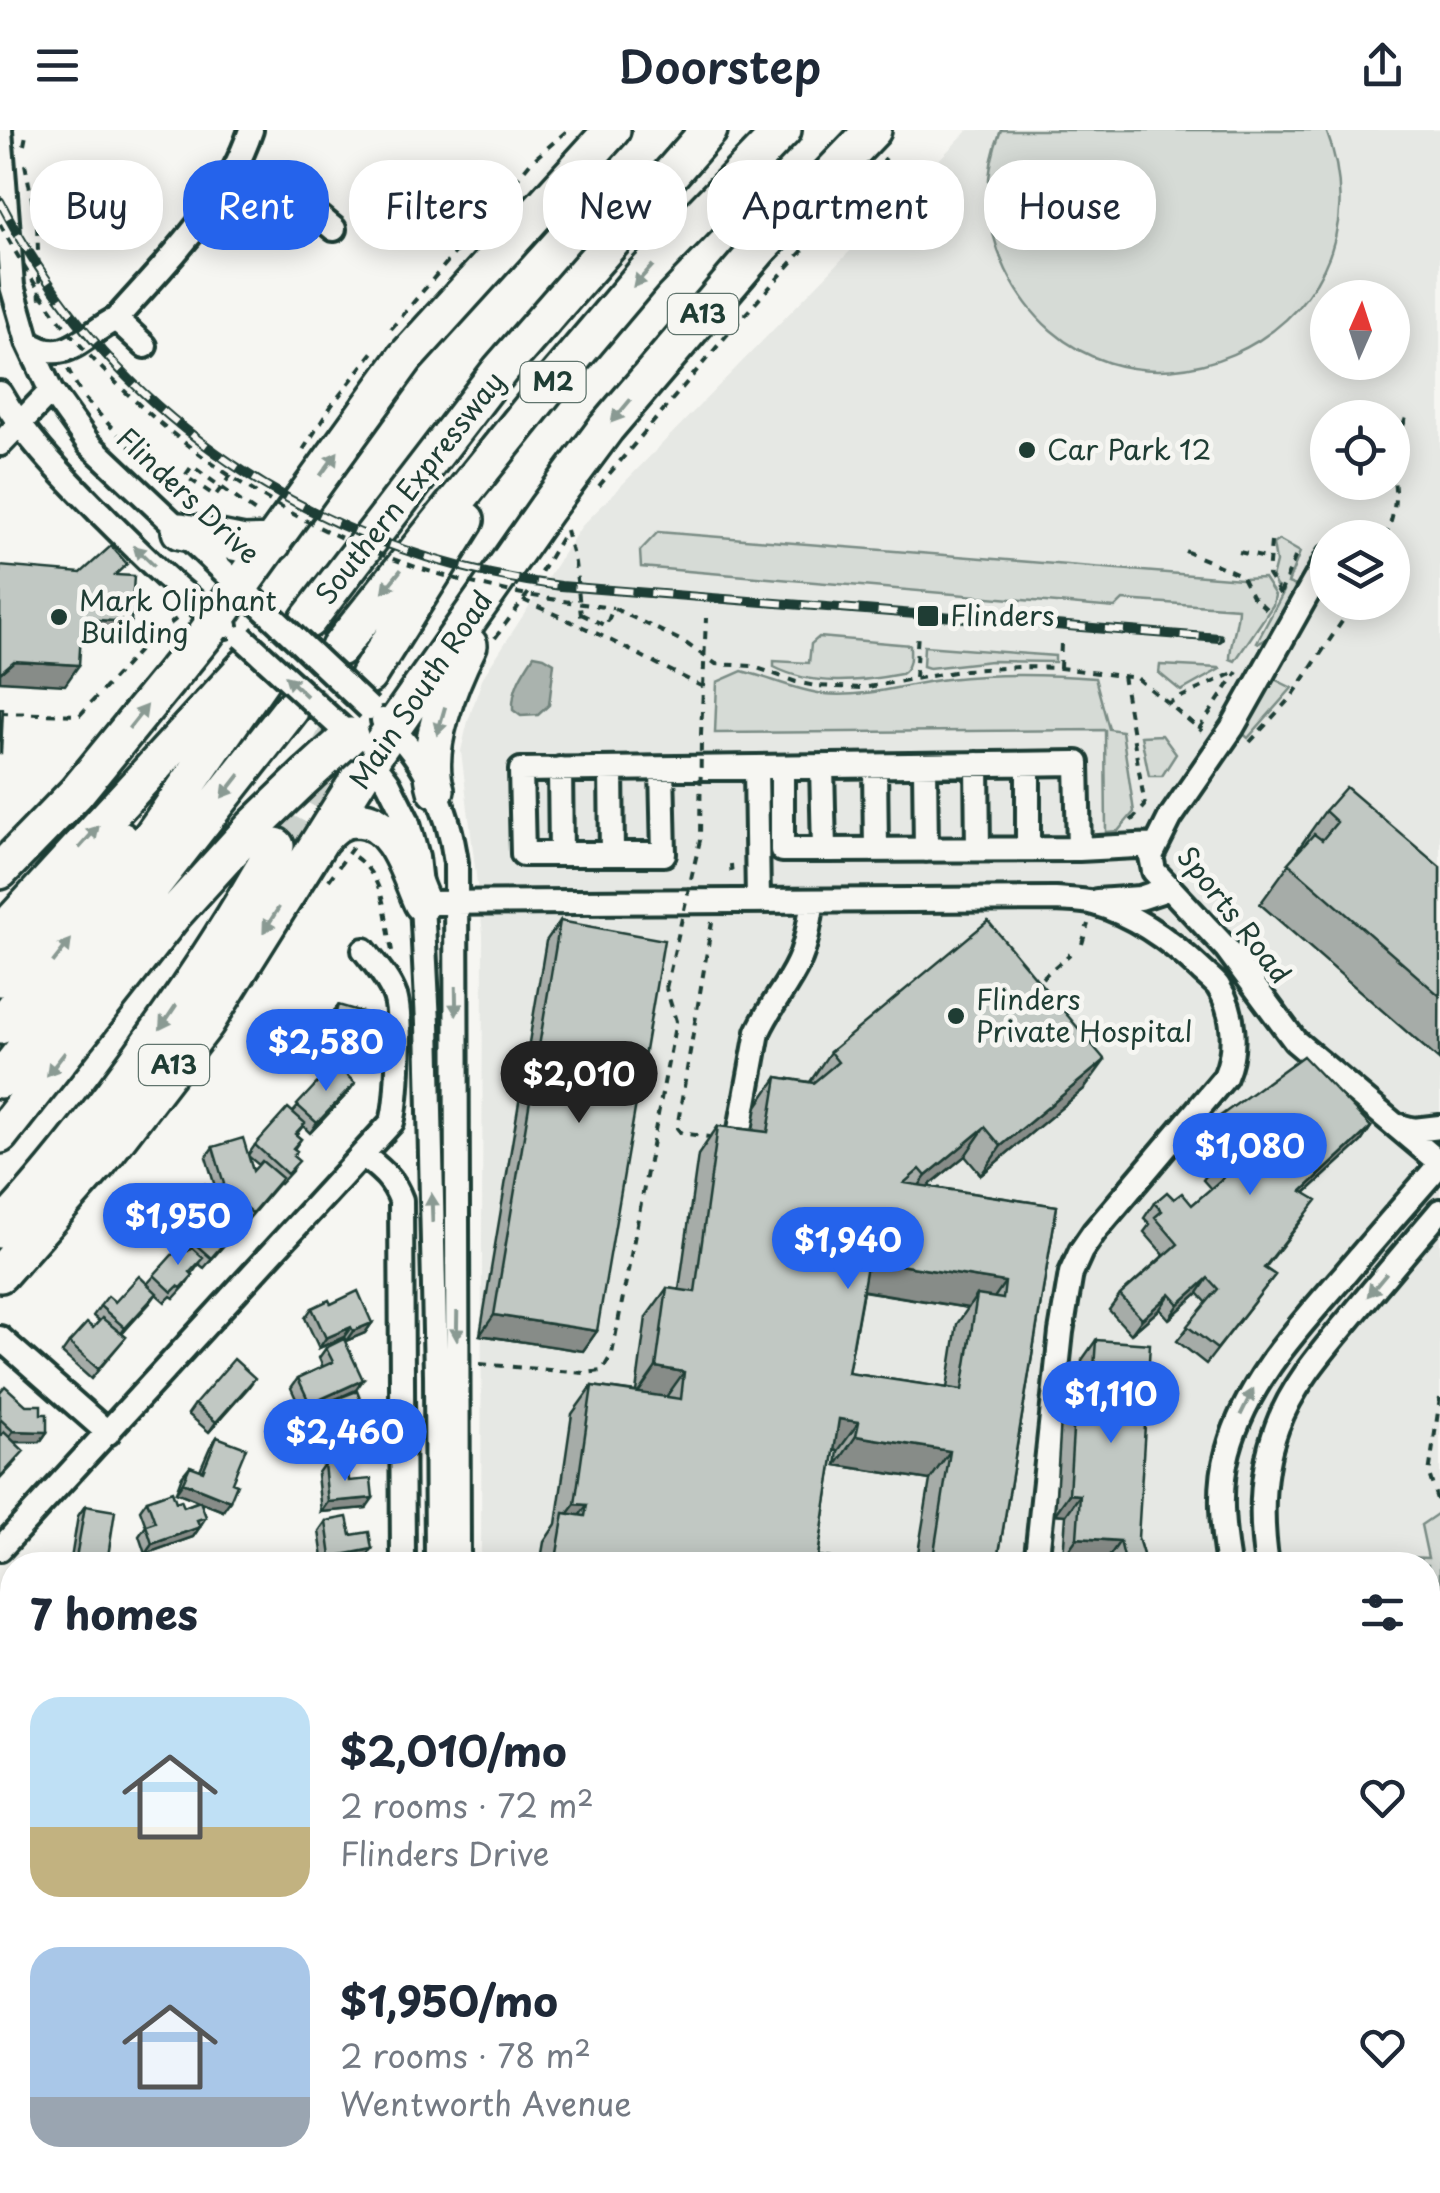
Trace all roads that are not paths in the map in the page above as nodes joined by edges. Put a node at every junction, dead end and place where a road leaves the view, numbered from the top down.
1 (0, 130) edge
2 (251, 130) edge
3 (709, 130) edge
4 (783, 130) edge
5 (610, 132) edge
6 (883, 140) edge
7 (239, 160) edge
8 (2, 192) edge
9 (329, 225) edge
10 (334, 229) dead end
11 (183, 243) edge
12 (6, 285) edge
13 (116, 319) junction
14 (28, 342) junction
15 (146, 346) dead end
16 (50, 391) junction
17 (545, 391) junction
18 (0, 393) edge
19 (18, 424) junction
20 (0, 444) edge
21 (556, 520) junction
22 (194, 522) junction
23 (262, 523) junction
24 (1310, 589) edge
25 (278, 607) junction
26 (230, 643) junction
27 (338, 648) tunnel mouth
28 (291, 710) tunnel mouth
29 (362, 740) junction
30 (978, 764) junction
31 (1028, 764) junction
32 (924, 765) junction
33 (875, 766) junction
34 (822, 767) junction
35 (662, 768) junction
36 (756, 768) junction
37 (782, 768) junction
38 (560, 769) junction
39 (611, 769) junction
40 (436, 790) junction
41 (76, 793) junction
42 (264, 836) junction
43 (323, 837) junction
44 (1155, 845) junction
45 (978, 849) junction
46 (1028, 849) junction
47 (1079, 849) junction
48 (824, 850) junction
49 (876, 850) junction
50 (926, 850) junction
51 (561, 854) junction
52 (612, 854) junction
53 (0, 871) edge
54 (0, 886) edge
55 (1170, 888) junction
56 (758, 901) junction
57 (813, 901) junction
58 (440, 904) junction
59 (1089, 911) junction
60 (0, 936) edge
61 (364, 950) dead end
62 (0, 978) edge
63 (0, 1026) edge
64 (0, 1080) edge
65 (428, 1104) junction
66 (392, 1122) junction
67 (1395, 1125) junction
68 (1440, 1127) edge
69 (0, 1135) edge
70 (363, 1155) junction
71 (1440, 1164) edge
72 (732, 1178) edge
73 (1440, 1211) edge
74 (0, 1230) edge
75 (0, 1274) edge
76 (434, 1281) junction
77 (400, 1290) junction
78 (0, 1338) edge
79 (461, 1373) junction
80 (108, 1433) junction
81 (0, 1549) edge
82 (403, 1552) edge
83 (438, 1552) edge
84 (458, 1552) edge
85 (1037, 1552) edge
86 (1227, 1552) edge
87 (1265, 1552) edge

1 - 8 street, Flinders Drive
2 - 7 street
3 - 25 highway, Southern Expressway / M2
4 -> 17 highway, Southern Expressway / M2
23 -> 5 highway
6 -> 21 highway, Main South Road / A13
8 - 12 street, Flinders Drive
9 - 10 street
11 - 13 street
12 - 14 street, Flinders Drive
13 - 14 street
13 - 15 street
14 - 16 street, Flinders Drive
16 - 19 street
16 - 22 street, Flinders Drive
17 -> 27 highway, Southern Expressway / M2
17 - 29 highway
18 - 19 street, Flinders Drive
19 - 20 street
26 -> 19 street, Flinders Drive
21 - 29 highway, Main South Road / A13
21 -> 40 highway
22 - 23 highway
22 - 25 street, Flinders Drive
23 - 25 highway
24 - 44 street, Sports Road
25 - 26 highway
25 - 29 street, Flinders Drive, bridge
29 -> 26 street, Flinders Drive, bridge
41 -> 26 highway
60 -> 26 highway
26 - 62 highway
63 -> 26 highway
28 -> 64 highway
29 - 40 street, Flinders Drive
29 - 42 highway
29 - 43 highway, Main South Road / A13
29 - 58 street, Flinders Drive
30 - 31 street
30 - 32 street
30 - 45 street
31 - 46 street
31 - 47 street
32 - 33 street
32 - 50 street
33 - 34 street
33 - 49 street
34 - 37 street
34 - 48 street
35 - 36 street
35 - 39 street
35 - 52 street
36 - 37 street
36 - 56 street
37 - 48 street
38 - 39 street
38 - 51 street
38 - 51 street
39 - 52 street
40 - 58 street, Flinders Drive
41 - 53 highway
41 - 54 highway
42 -> 69 highway
42 -> 74 highway
43 - 58 highway
43 -> 75 highway, Main South Road / A13
44 - 47 street
44 - 55 street, Sports Road
45 - 46 street
45 - 50 street
46 - 47 street
48 - 49 street
49 - 50 street
51 - 52 street
55 - 59 street
55 - 67 street, Sports Road
56 - 57 street
56 - 58 street
57 - 59 street
57 - 72 street
58 - 65 street, Flinders Drive
58 -> 79 street, Flinders Drive
59 - 85 street
61 - 66 street
65 - 66 street
76 -> 65 street, Flinders Drive
66 - 70 street
67 - 68 street
67 - 71 street, Sports Road
70 - 77 street
70 - 80 street
86 -> 71 street
73 -> 87 street
76 - 77 street
76 - 79 street, Flinders Drive
77 - 82 street
78 - 80 street
79 - 83 street, Flinders Drive
79 - 84 street, Flinders Drive
80 - 81 street

